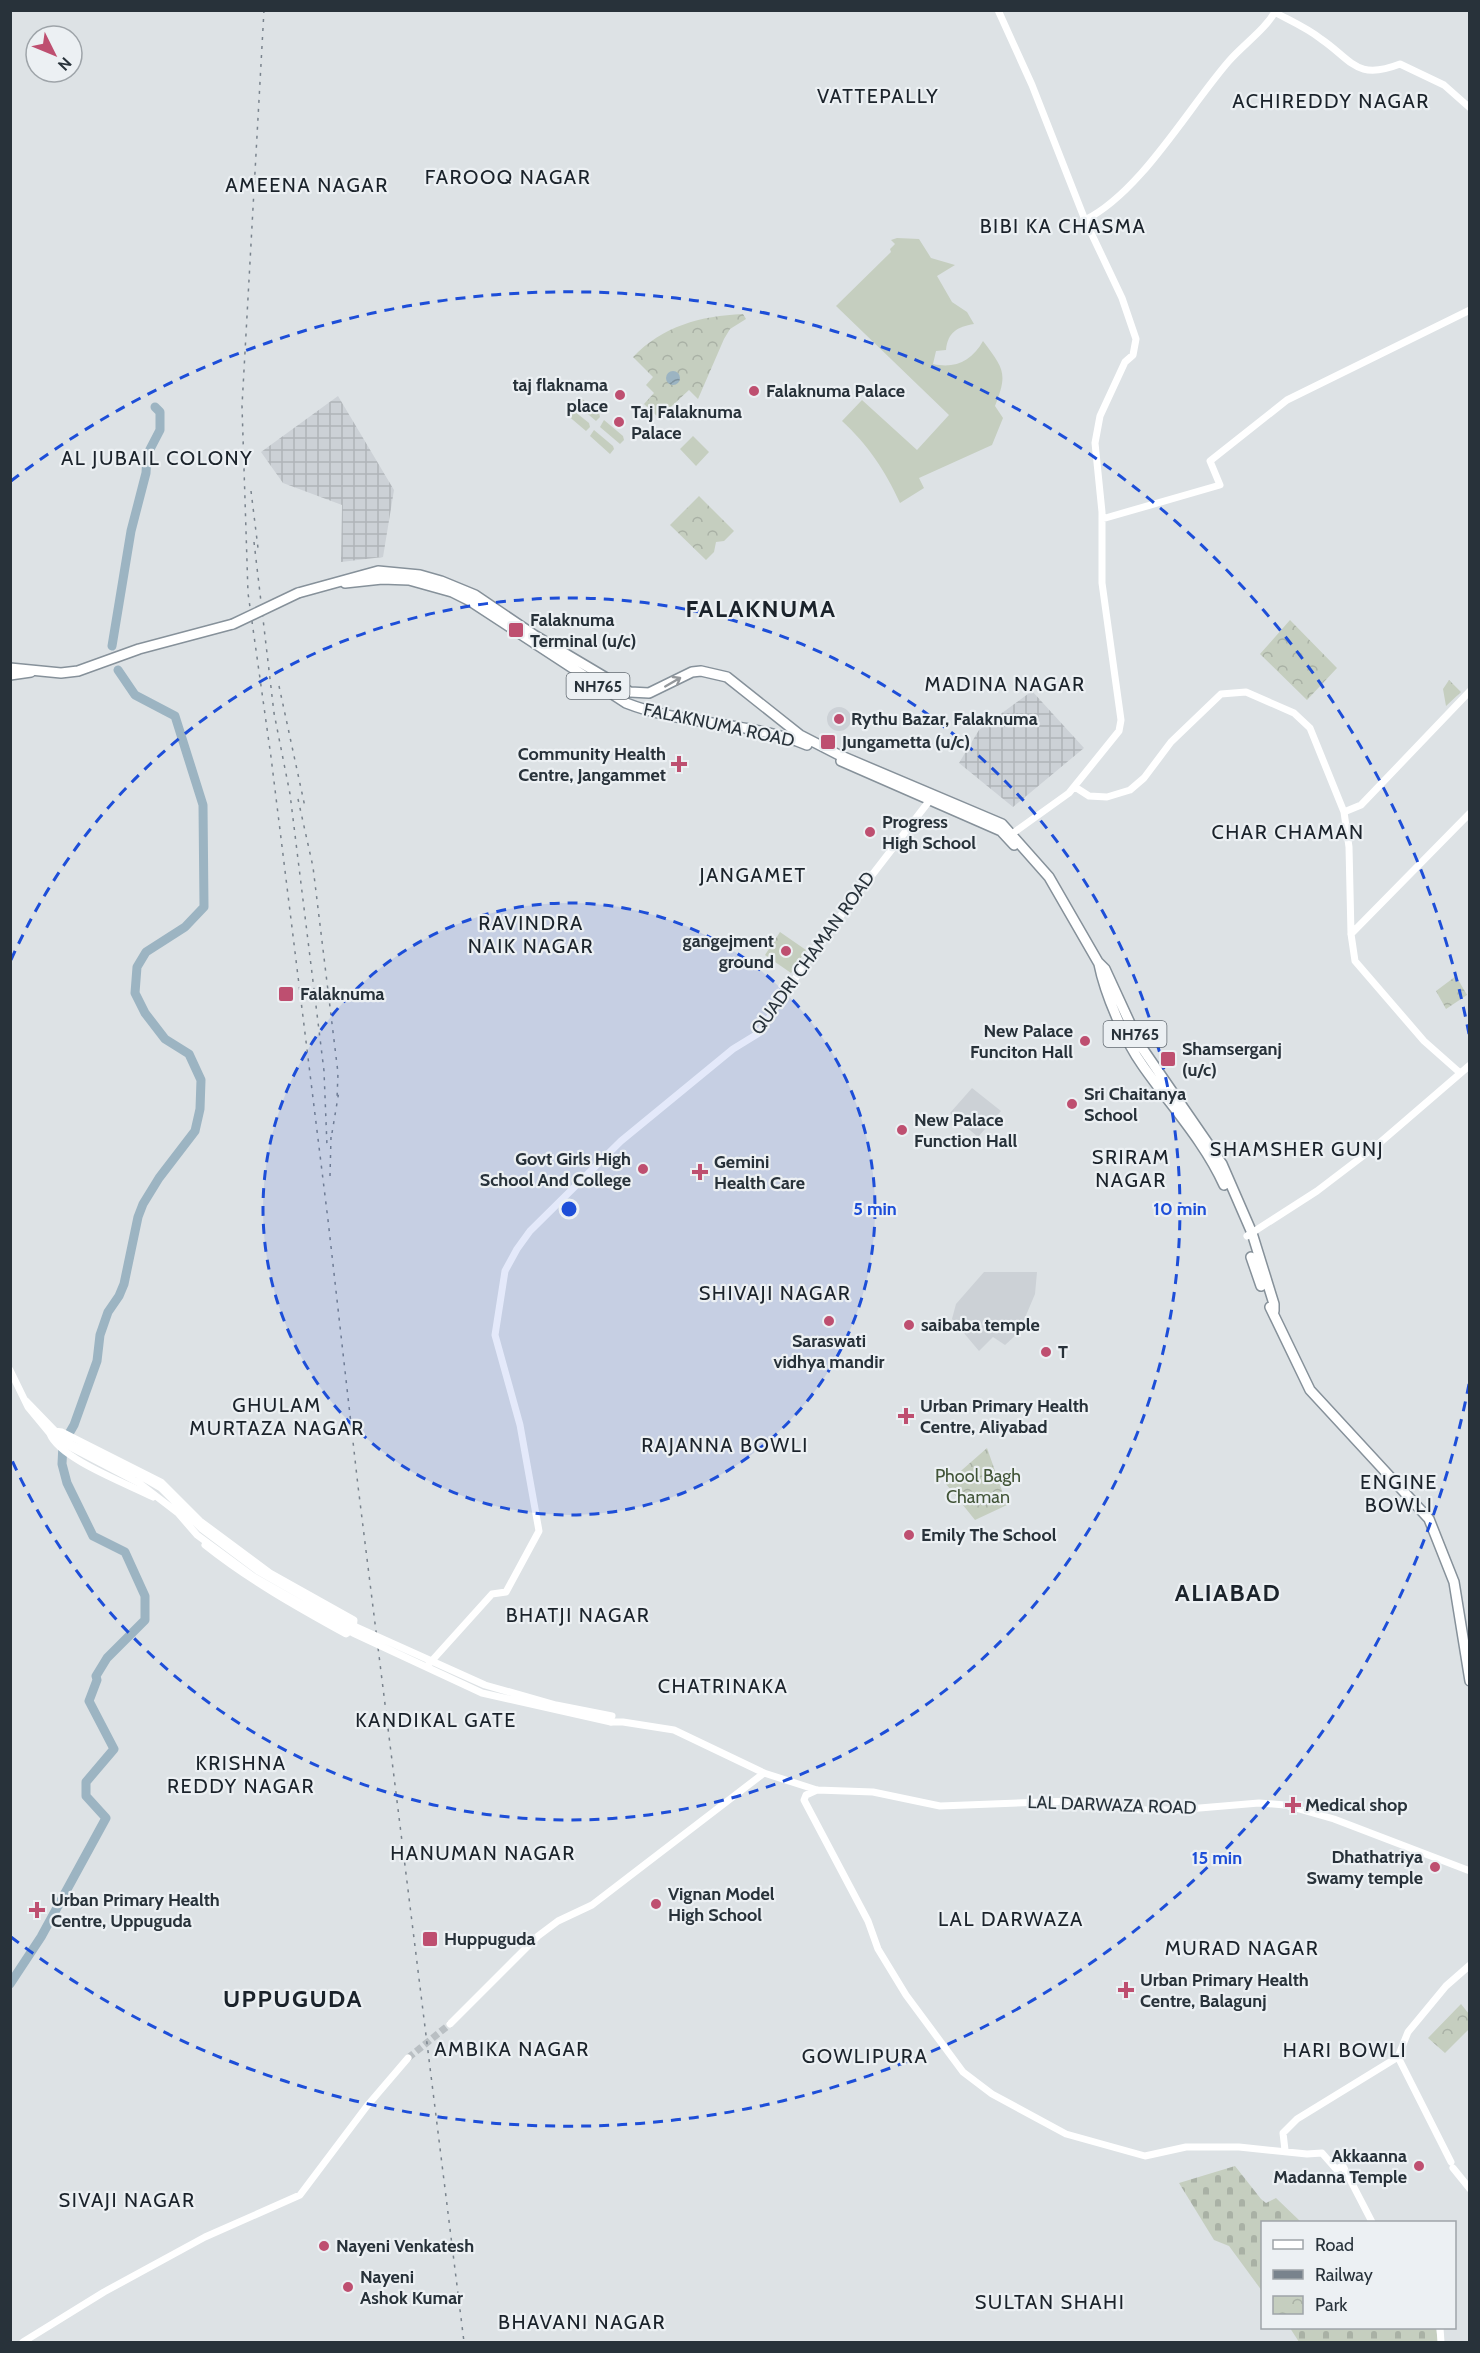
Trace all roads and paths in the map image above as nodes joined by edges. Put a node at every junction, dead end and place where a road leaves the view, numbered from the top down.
1 (998, 10) edge
2 (1276, 12) edge
3 (1470, 108) edge
4 (1085, 220) junction
5 (1470, 310) edge
6 (1102, 519) junction
7 (420, 579) junction
8 (10, 668) edge
9 (36, 671) junction
10 (10, 675) edge
11 (1470, 691) edge
12 (774, 717) junction
13 (765, 733) junction
14 (1075, 787) junction
15 (932, 798) junction
16 (1344, 812) junction
17 (1470, 813) edge
18 (1010, 836) junction
19 (1351, 934) junction
20 (1470, 1065) edge
21 (1459, 1072) junction
22 (1250, 1234) junction
23 (10, 1370) edge
24 (56, 1436) junction
25 (424, 1669) dead end
26 (1470, 1681) edge
27 (764, 1773) junction
28 (817, 1790) junction
29 (1470, 1871) edge
30 (1470, 1965) edge
31 (450, 2024) tunnel mouth
32 (1398, 2057) junction
33 (408, 2058) tunnel mouth
34 (1285, 2150) junction
35 (1470, 2189) edge
36 (1371, 2221) edge
37 (23, 2343) edge

1 - 4 street
2 - 3 street
2 - 4 street
4 - 6 street
5 - 6 street
6 - 14 street
7 - 9 highway, FALAKNUMA ROAD / NH765, bridge
7 -> 12 highway, FALAKNUMA ROAD / NH765
7 - 13 highway, FALAKNUMA ROAD / NH765
8 - 9 highway, NH765
9 - 10 highway, NH765
11 - 16 street
12 - 13 highway
12 - 15 highway, FALAKNUMA ROAD / NH765
13 - 15 highway, FALAKNUMA ROAD / NH765
14 - 16 street
14 - 18 street
15 - 18 highway, FALAKNUMA ROAD / NH765
15 - 25 street, QUADRI CHAMAN ROAD
16 - 19 street
17 - 19 street
18 - 22 highway, FALAKNUMA ROAD / NH765
19 - 21 street
20 - 21 street
21 - 22 street
22 - 26 highway, FALAKNUMA ROAD / NH765
23 - 24 street
24 - 24 street
24 - 27 street, LAL DARWAZA ROAD, bridge
27 - 28 street, LAL DARWAZA ROAD
27 - 31 street
28 - 29 street, LAL DARWAZA ROAD
28 - 34 street
30 - 32 street
32 - 34 street
32 - 35 street
33 - 37 street
34 - 36 street

